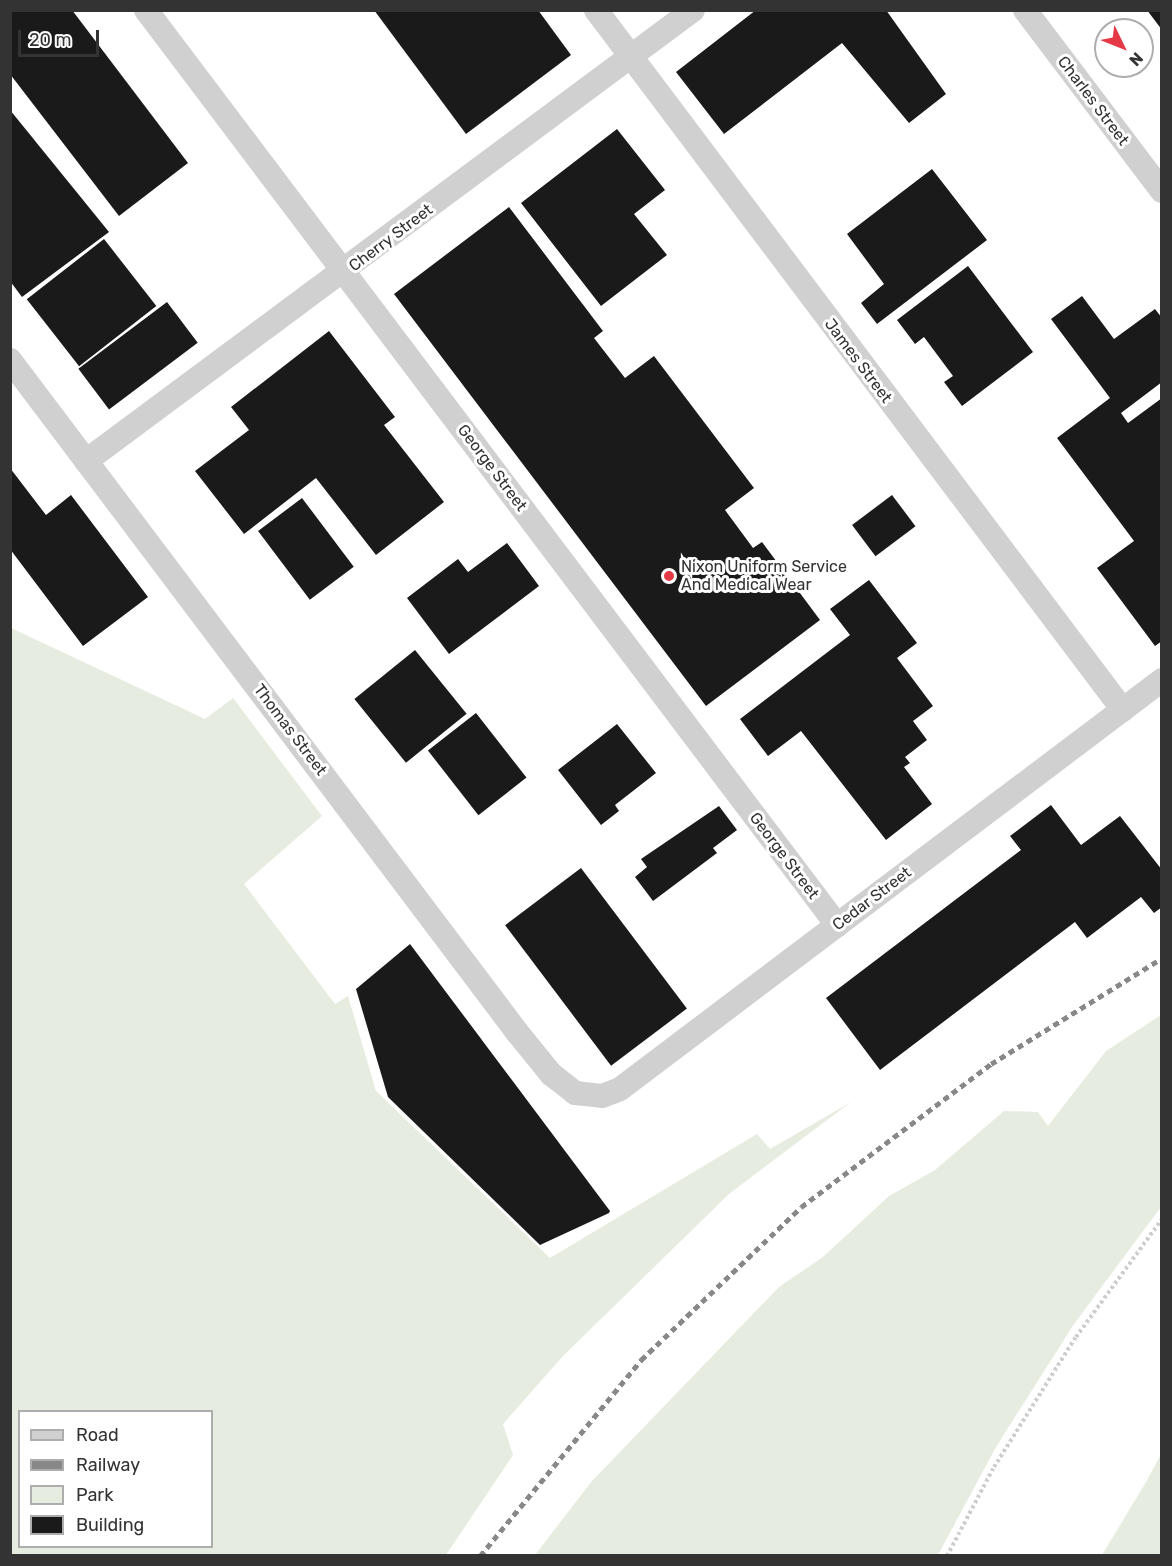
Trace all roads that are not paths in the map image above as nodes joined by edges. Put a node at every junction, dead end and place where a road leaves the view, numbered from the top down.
1 (146, 10) edge
2 (596, 10) edge
3 (693, 10) edge
4 (1025, 10) edge
5 (632, 57) junction
6 (1161, 191) edge
7 (346, 272) junction
8 (10, 360) edge
9 (86, 461) junction
10 (1161, 681) edge
11 (1123, 710) junction
12 (837, 925) junction
13 (575, 1093) joint

1 - 7 street, George Street
2 - 5 street, James Street
3 - 5 street, Cherry Street
4 - 6 street, Charles Street
5 - 7 street, Cherry Street
5 - 11 street, James Street
7 - 9 street, Cherry Street
7 - 12 street, George Street
8 - 9 street, Thomas Street
9 - 13 street, Thomas Street
10 - 11 street, Cedar Street
11 - 12 street, Cedar Street
12 - 13 street, Cedar Street

